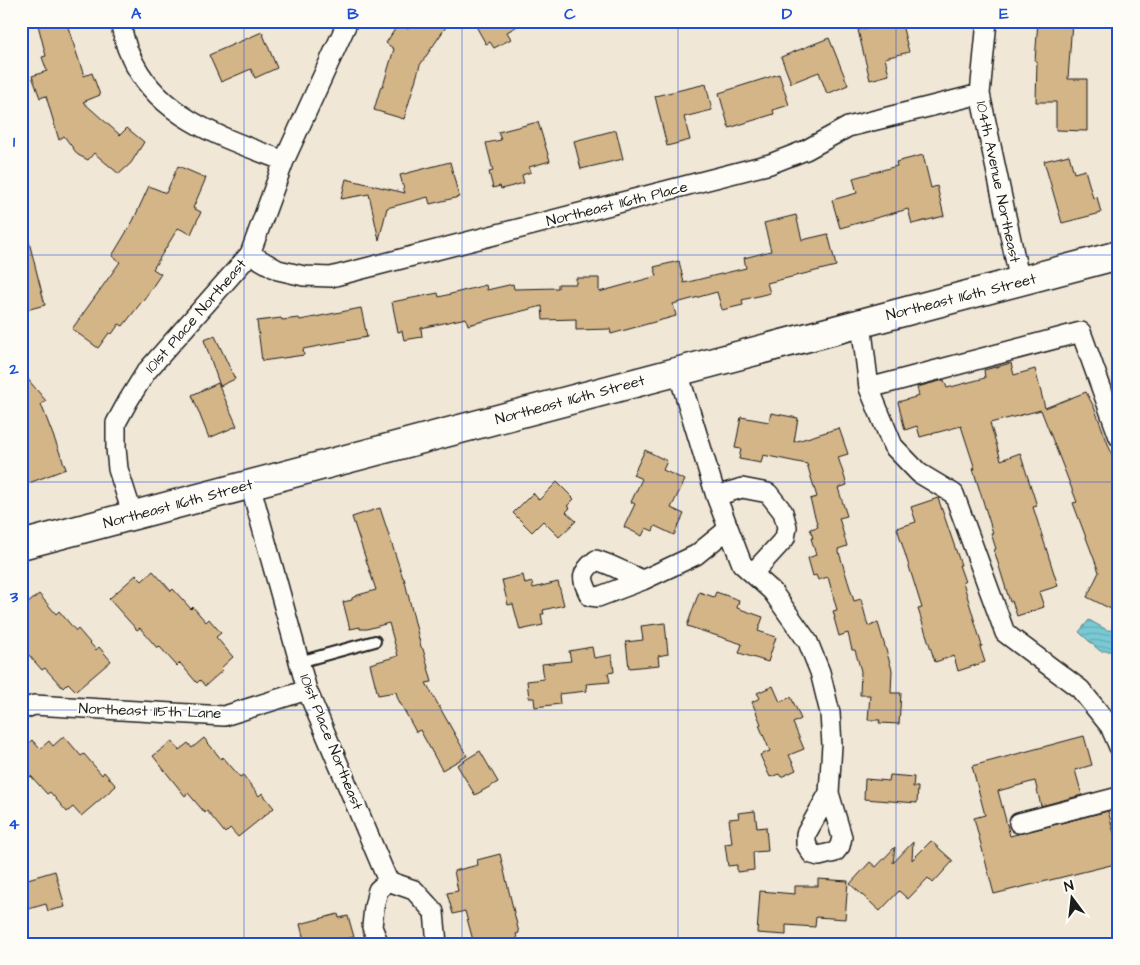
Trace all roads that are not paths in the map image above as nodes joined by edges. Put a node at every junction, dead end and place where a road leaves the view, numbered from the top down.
1 (120, 21) edge
2 (348, 21) edge
3 (987, 21) edge
4 (980, 94) junction
5 (284, 161) junction
6 (250, 254) junction
7 (1119, 256) edge
8 (1020, 282) junction
9 (861, 323) junction
10 (678, 372) junction
11 (869, 388) junction
12 (1119, 437) edge
13 (250, 484) junction
14 (716, 496) junction
15 (133, 516) junction
16 (728, 530) junction
17 (21, 545) edge
18 (753, 574) junction
19 (643, 580) dead end
20 (375, 641) dead end
21 (299, 662) junction
22 (307, 690) junction
23 (21, 710) edge
24 (1119, 747) edge
25 (829, 793) dead end
26 (1119, 797) edge
27 (1019, 823) dead end
28 (388, 881) junction
29 (379, 944) edge
30 (437, 944) edge

1 - 5 street
2 - 5 street, 101st Place Northeast
3 - 4 street, 104th Avenue Northeast
4 - 6 street, Northeast 116th Place
4 - 8 street, 104th Avenue Northeast
5 - 6 street, 101st Place Northeast
6 - 15 street, 101st Place Northeast
7 - 8 street, Northeast 116th Street
8 - 9 street, Northeast 116th Street
9 - 10 street, Northeast 116th Street
9 - 11 street
10 - 13 street, Northeast 116th Street
10 - 14 street
11 - 12 street
11 - 24 street
13 - 15 street, Northeast 116th Street
13 - 21 street, 101st Place Northeast
14 - 16 street
14 - 18 street
15 - 17 street, Northeast 116th Street
16 - 18 street
16 - 19 street
18 - 25 street
20 - 21 lane
21 - 22 street, 101st Place Northeast
22 - 23 street, Northeast 115th Lane
22 - 28 street, 101st Place Northeast
26 - 27 street
28 - 29 street
28 - 30 street

